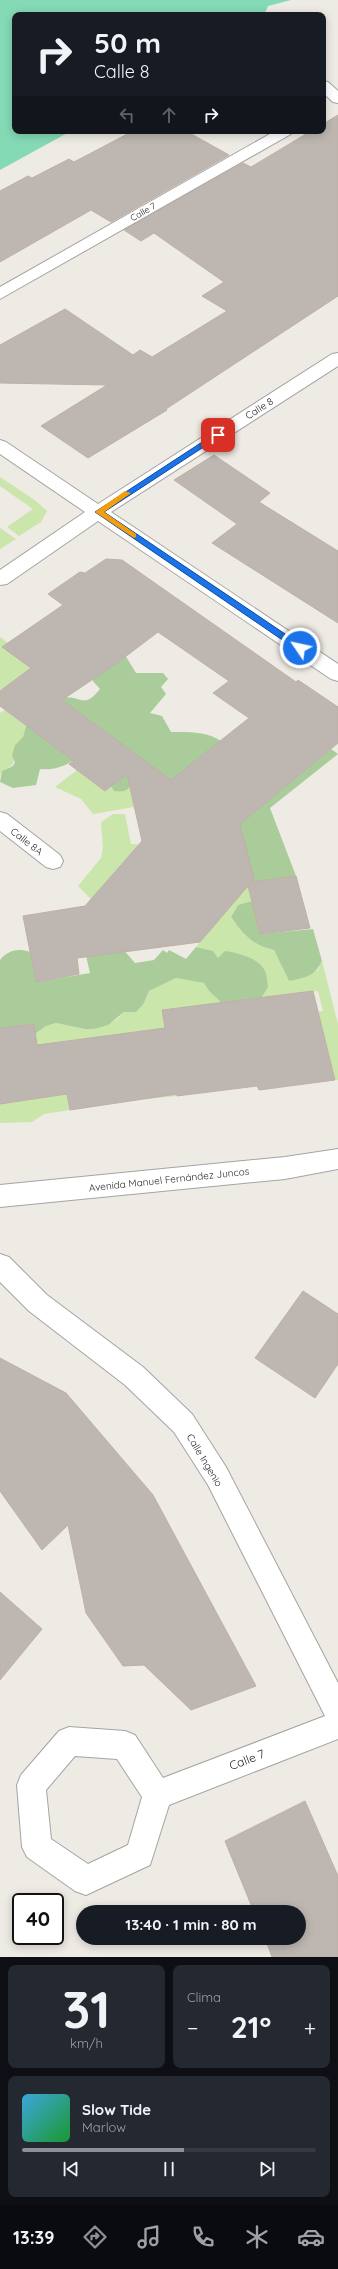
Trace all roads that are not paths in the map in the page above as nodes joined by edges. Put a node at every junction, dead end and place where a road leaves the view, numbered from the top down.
1 (326, 89) edge
2 (335, 102) edge
3 (281, 134) edge
4 (0, 294) edge
5 (338, 358) edge
6 (0, 446) edge
7 (98, 512) junction
8 (0, 579) edge
9 (338, 674) edge
10 (0, 820) edge
11 (53, 861) dead end
12 (338, 1159) edge
13 (0, 1196) edge
14 (0, 1265) edge
15 (338, 1712) edge
16 (338, 1725) edge
17 (157, 1795) junction

1 - 2 street
3 - 4 street, Calle 7
5 - 7 street, Calle 8
6 - 7 street
7 - 8 street, Calle 8
7 - 9 street
10 - 11 street, Calle 8A
12 - 13 street, Avenida Manuel Fernández Juncos
14 - 15 street, Calle Ingenio
16 - 17 street, Calle 7
17 - 17 street

